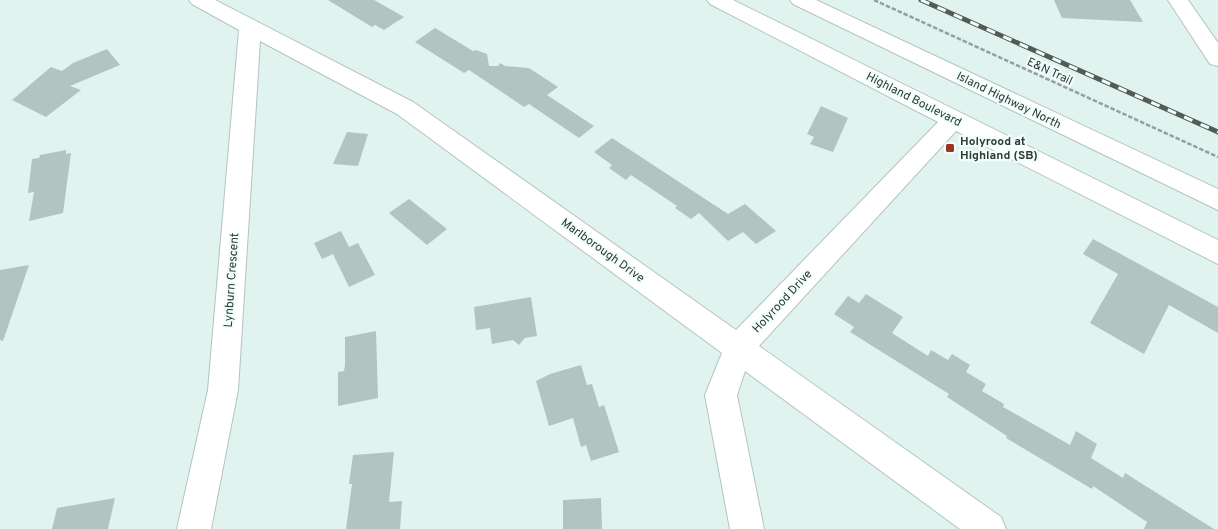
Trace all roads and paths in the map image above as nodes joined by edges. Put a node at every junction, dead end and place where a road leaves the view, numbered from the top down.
1 (199, 0) edge
2 (717, 0) edge
3 (800, 0) edge
4 (874, 0) edge
5 (1178, 0) edge
6 (250, 28) junction
7 (1218, 59) edge
8 (954, 119) junction
9 (1218, 157) edge
10 (1218, 200) edge
11 (1218, 253) edge
12 (738, 347) junction
13 (194, 529) edge
14 (747, 529) edge
15 (989, 529) edge

1 - 6 street, Marlborough Drive
2 - 8 street, Highland Boulevard
3 - 10 street, Island Highway North
4 - 9 path, E&N Trail
5 - 7 street
6 - 12 street, Marlborough Drive
6 - 13 street, Lynburn Crescent
8 - 11 street, Highland Boulevard
8 - 12 street, Holyrood Drive
12 - 14 street, Holyrood Drive
12 - 15 street, Marlborough Drive

